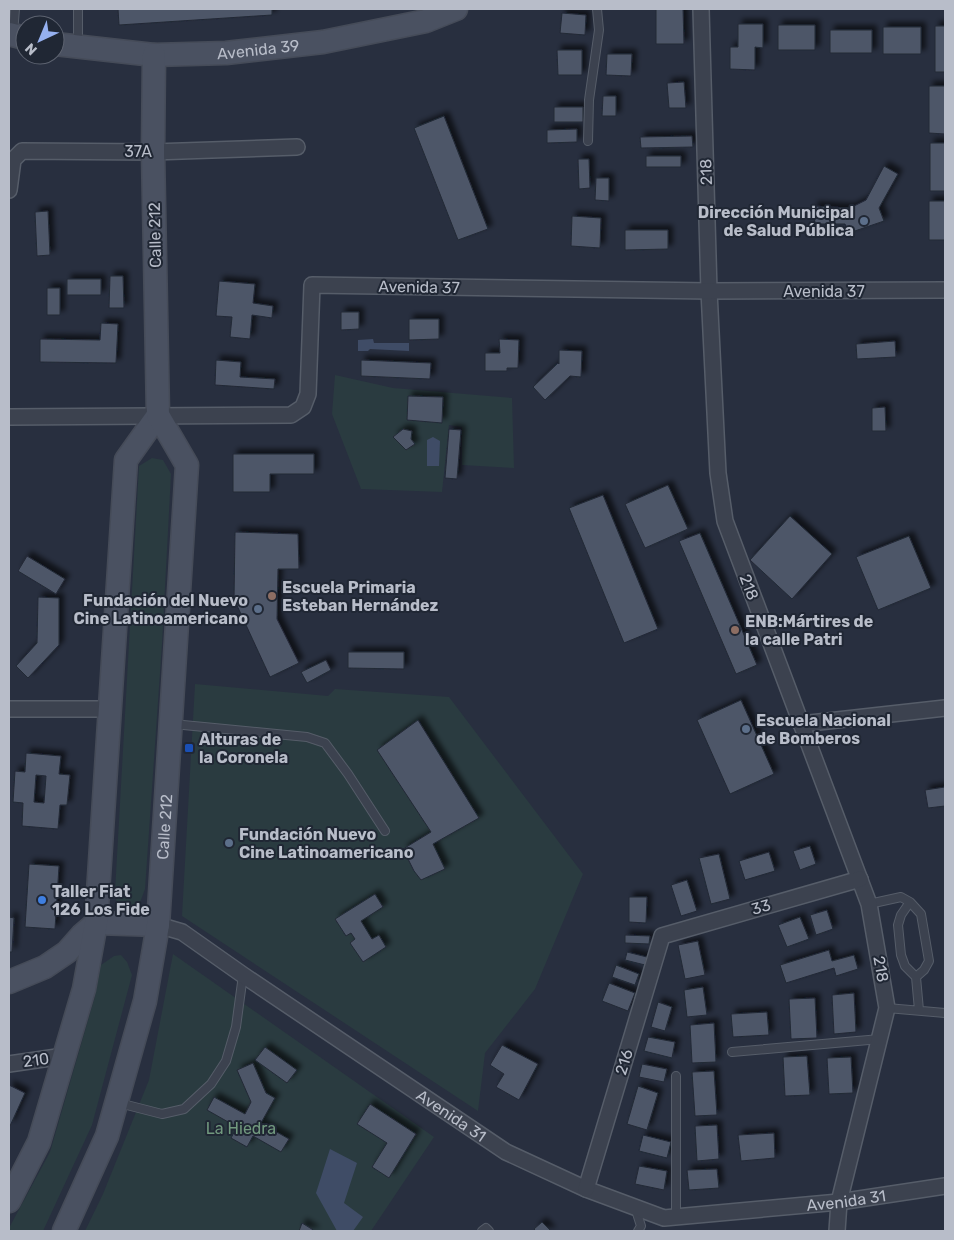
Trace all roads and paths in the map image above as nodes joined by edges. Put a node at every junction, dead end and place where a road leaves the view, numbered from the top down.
1 (78, 9) edge
2 (456, 9) edge
3 (597, 9) edge
4 (701, 9) edge
5 (65, 45) edge
6 (78, 47) junction
7 (154, 55) junction
8 (588, 141) dead end
9 (297, 147) dead end
10 (153, 152) junction
11 (9, 190) edge
12 (945, 290) edge
13 (709, 291) junction
14 (158, 416) junction
15 (9, 417) edge
16 (945, 708) edge
17 (9, 709) edge
18 (110, 709) junction
19 (171, 724) junction
20 (801, 724) junction
21 (385, 831) dead end
22 (860, 879) junction
23 (910, 902) junction
24 (869, 904) junction
25 (96, 923) junction
26 (158, 925) junction
27 (662, 936) joint
28 (243, 975) junction
29 (916, 977) junction
30 (9, 982) edge
31 (888, 1008) junction
32 (919, 1010) junction
33 (945, 1012) edge
34 (880, 1039) junction
35 (732, 1052) dead end
36 (64, 1056) junction
37 (9, 1064) edge
38 (676, 1076) dead end
39 (117, 1102) junction
40 (945, 1186) edge
41 (586, 1189) junction
42 (9, 1201) edge
43 (839, 1202) junction
44 (635, 1207) junction
45 (676, 1217) junction
46 (64, 1231) edge
47 (482, 1231) edge
48 (489, 1231) edge
49 (638, 1231) edge
50 (838, 1231) edge

1 - 6 lane
2 - 7 street, Avenida 39
3 - 8 lane
4 - 13 street, 218
5 - 6 street, Avenida 39
6 - 7 street, Avenida 39
7 - 10 street, Calle 212
9 - 10 street, 37A
10 - 11 street, 37A
10 - 14 street, Calle 212
12 - 13 street, Avenida 37
13 - 14 street, Avenida 37
13 - 20 street, 218
14 - 15 street, Avenida 37
14 - 18 street
14 - 19 street, Calle 212
16 - 20 street
17 - 18 street
18 - 25 street
19 - 21 lane
19 - 26 street, Calle 212
20 - 22 street, 218
22 - 24 street, 218
22 - 27 street, 33
23 - 24 lane
23 - 29 lane
23 - 29 lane
24 - 31 street, 218
25 - 26 street, Avenida 31
25 - 30 street
25 - 36 street
26 - 28 street, Avenida 31
26 - 39 street, Calle 212
27 - 41 street, 216
28 - 39 lane
28 - 41 street, Avenida 31
29 - 32 lane
31 - 32 lane
31 - 34 street, 218
32 - 33 lane
34 - 35 lane
34 - 43 street, 218
36 - 37 street, 210
36 - 42 street
38 - 45 lane
39 - 46 street, Calle 212
40 - 43 street, Avenida 31
41 - 44 street, Avenida 31
43 - 45 street, Avenida 31
43 - 50 street, 218
44 - 45 street, Avenida 31
44 - 49 lane
47 - 48 lane

